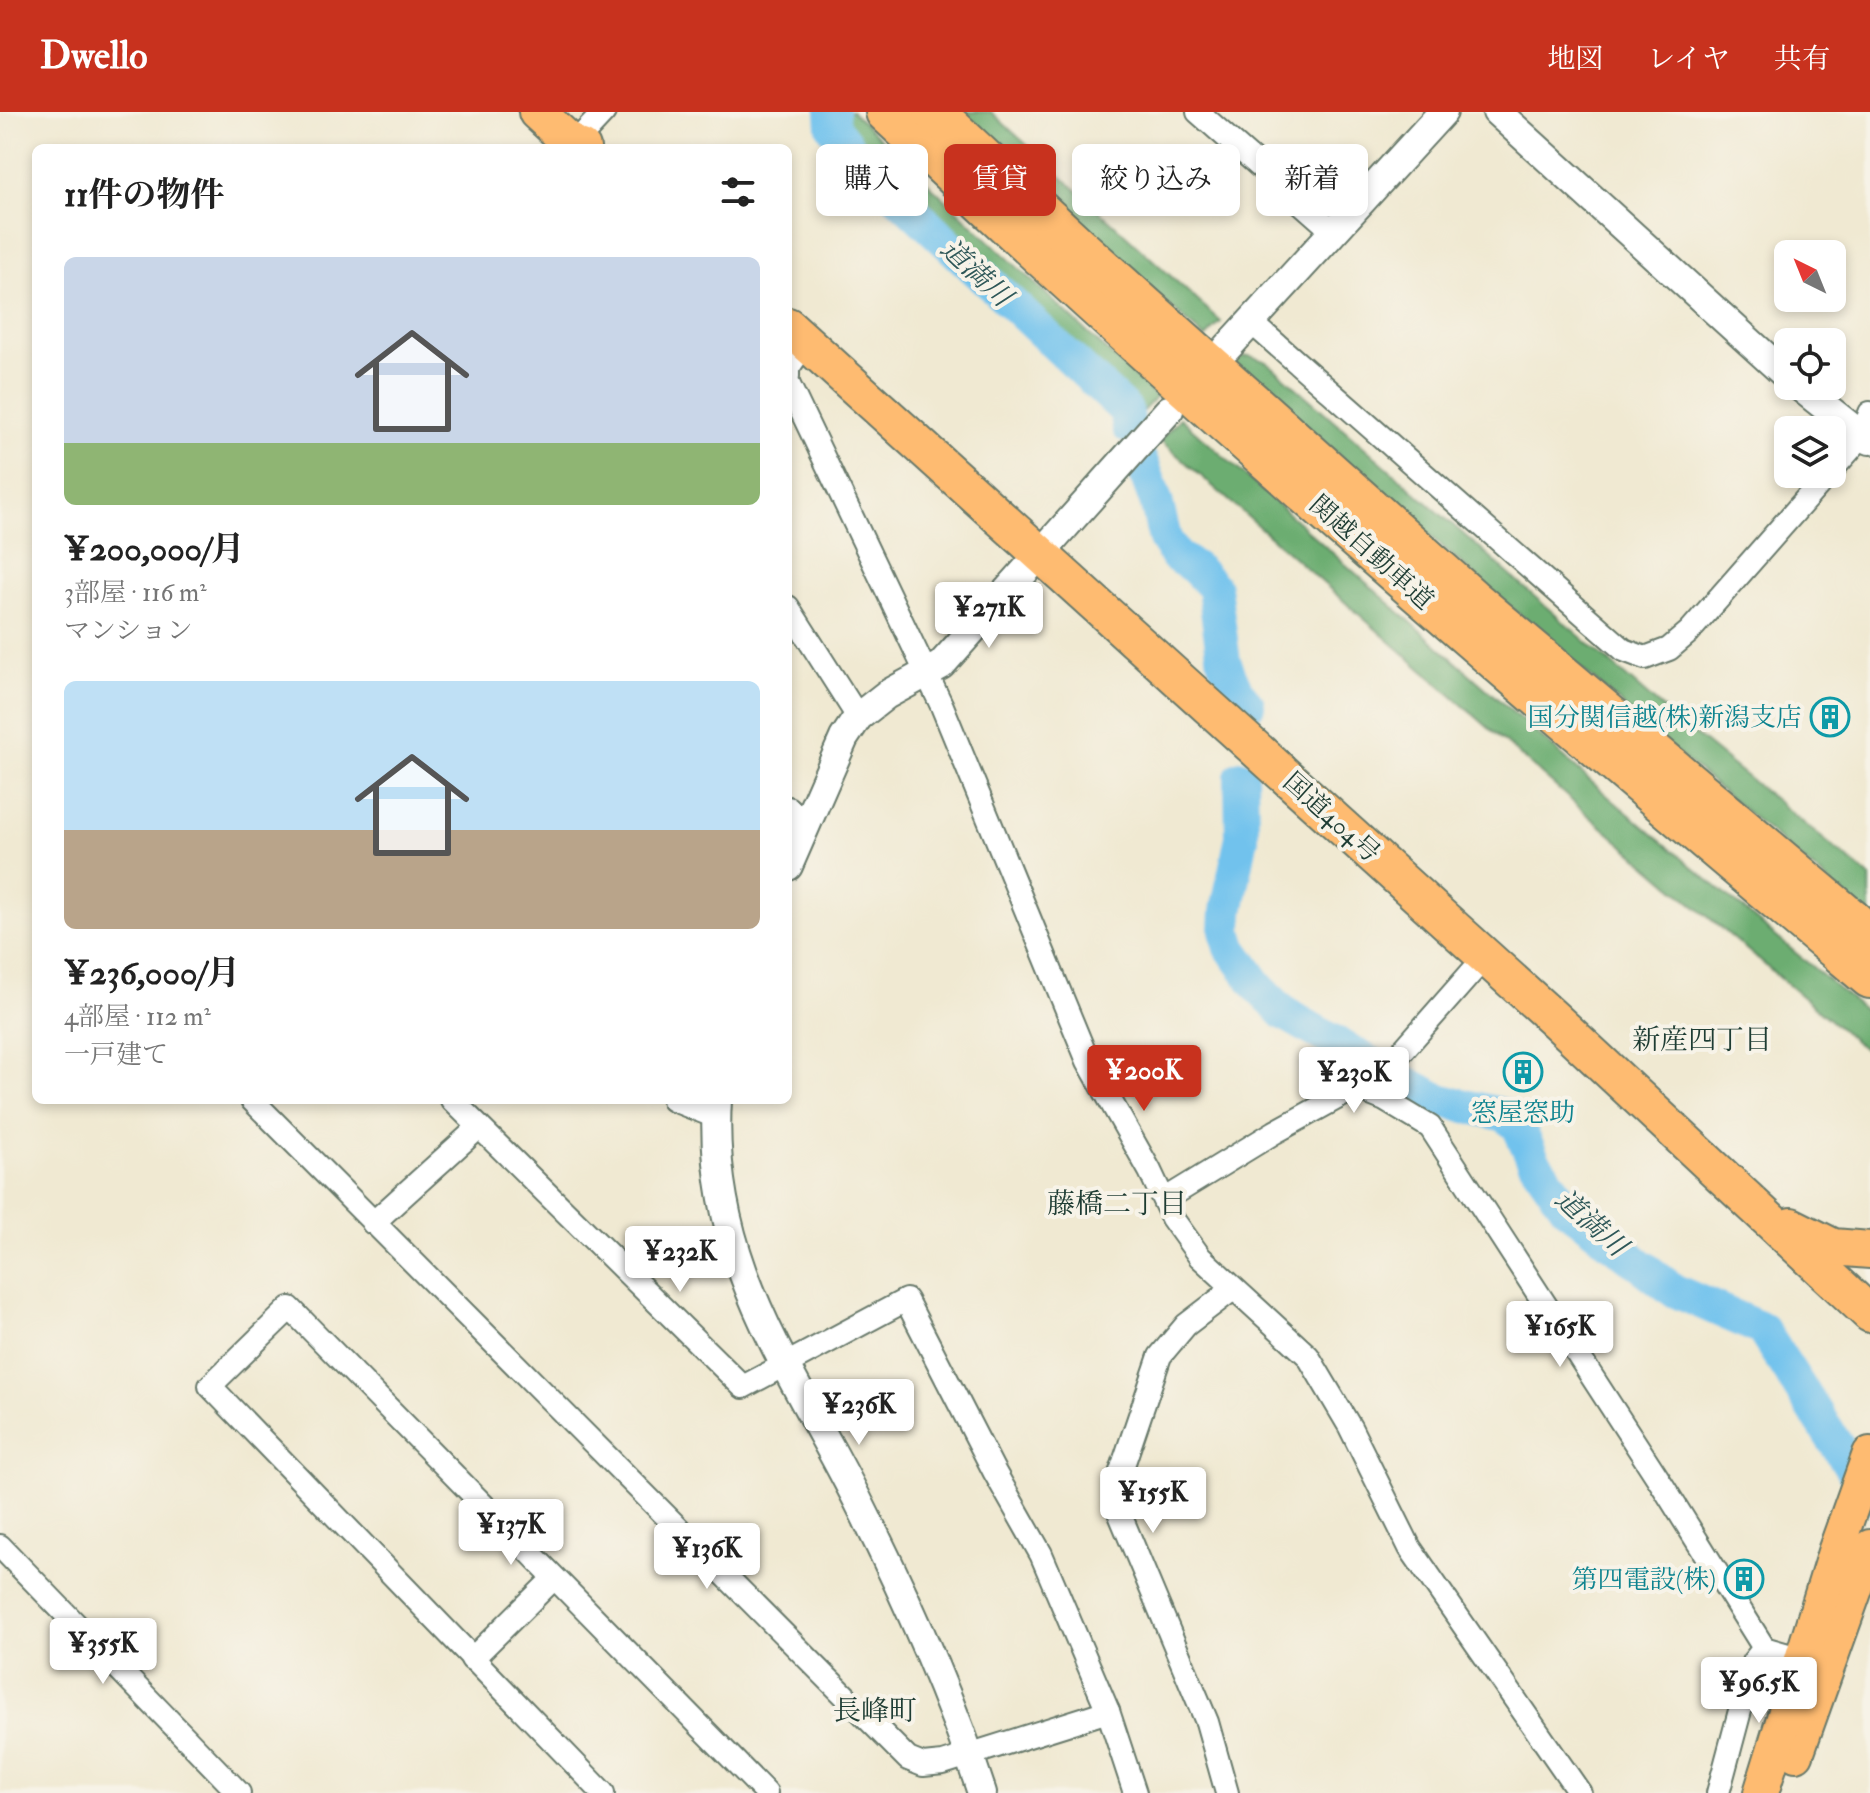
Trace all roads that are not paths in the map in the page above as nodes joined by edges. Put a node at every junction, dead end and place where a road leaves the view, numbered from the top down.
1 (537, 112) edge
2 (604, 112) edge
3 (886, 112) edge
4 (934, 112) edge
5 (1198, 112) edge
6 (1443, 112) edge
7 (1497, 112) edge
8 (576, 144) edge
9 (580, 144) edge
10 (1333, 231) junction
11 (1251, 322) junction
12 (1227, 348) dead end
13 (793, 351) edge
14 (1774, 364) edge
15 (792, 391) edge
16 (1821, 400) edge
17 (1169, 410) dead end
18 (1867, 430) edge
19 (1846, 454) edge
20 (1816, 488) edge
21 (1038, 554) junction
22 (792, 613) edge
23 (926, 674) junction
24 (858, 717) junction
25 (797, 816) edge
26 (792, 844) edge
27 (1870, 935) edge
28 (1485, 957) junction
29 (1870, 978) edge
30 (1355, 1088) junction
31 (256, 1104) edge
32 (456, 1104) edge
33 (695, 1104) edge
34 (717, 1108) edge
35 (479, 1127) junction
36 (1164, 1200) junction
37 (1755, 1206) junction
38 (373, 1223) junction
39 (1870, 1250) edge
40 (1233, 1289) junction
41 (1870, 1314) edge
42 (784, 1364) junction
43 (1870, 1454) edge
44 (0, 1546) edge
45 (1870, 1547) edge
46 (554, 1578) junction
47 (1764, 1648) junction
48 (472, 1659) junction
49 (1802, 1659) junction
50 (1108, 1711) junction
51 (970, 1757) junction
52 (239, 1793) edge
53 (603, 1793) edge
54 (766, 1793) edge
55 (982, 1793) edge
56 (1135, 1793) edge
57 (1227, 1793) edge
58 (1580, 1793) edge
59 (1718, 1793) edge
60 (1761, 1793) edge
61 (1783, 1793) edge

1 - 8 highway
2 - 9 street
3 - 29 highway, 関越自動車道
4 - 27 highway, 関越自動車道
5 - 10 street
6 - 10 street
7 - 14 street
10 - 11 street
11 - 12 street
11 - 20 street
13 - 21 highway, 国道404号
15 - 23 street
16 - 18 street
17 - 21 street
18 - 19 street
21 - 23 street
21 - 28 highway, 国道404号
22 - 24 street
23 - 24 street
23 - 36 street
24 - 25 street
25 - 26 street
28 - 30 street
28 - 37 highway, 国道404号
30 - 36 street
30 - 47 street
31 - 38 street
32 - 35 street
33 - 34 street
34 - 42 street
35 - 38 street
35 - 42 street
36 - 40 street
37 - 39 highway
37 - 41 highway, 国道404号
38 - 51 street
40 - 57 street
40 - 58 street
42 - 50 street
42 - 51 street
43 - 49 main road
44 - 52 street
45 - 61 main road
46 - 48 street
46 - 48 street
46 - 54 street
47 - 49 street
47 - 59 street
48 - 53 street
49 - 60 main road
50 - 51 street
50 - 56 street
51 - 55 street

